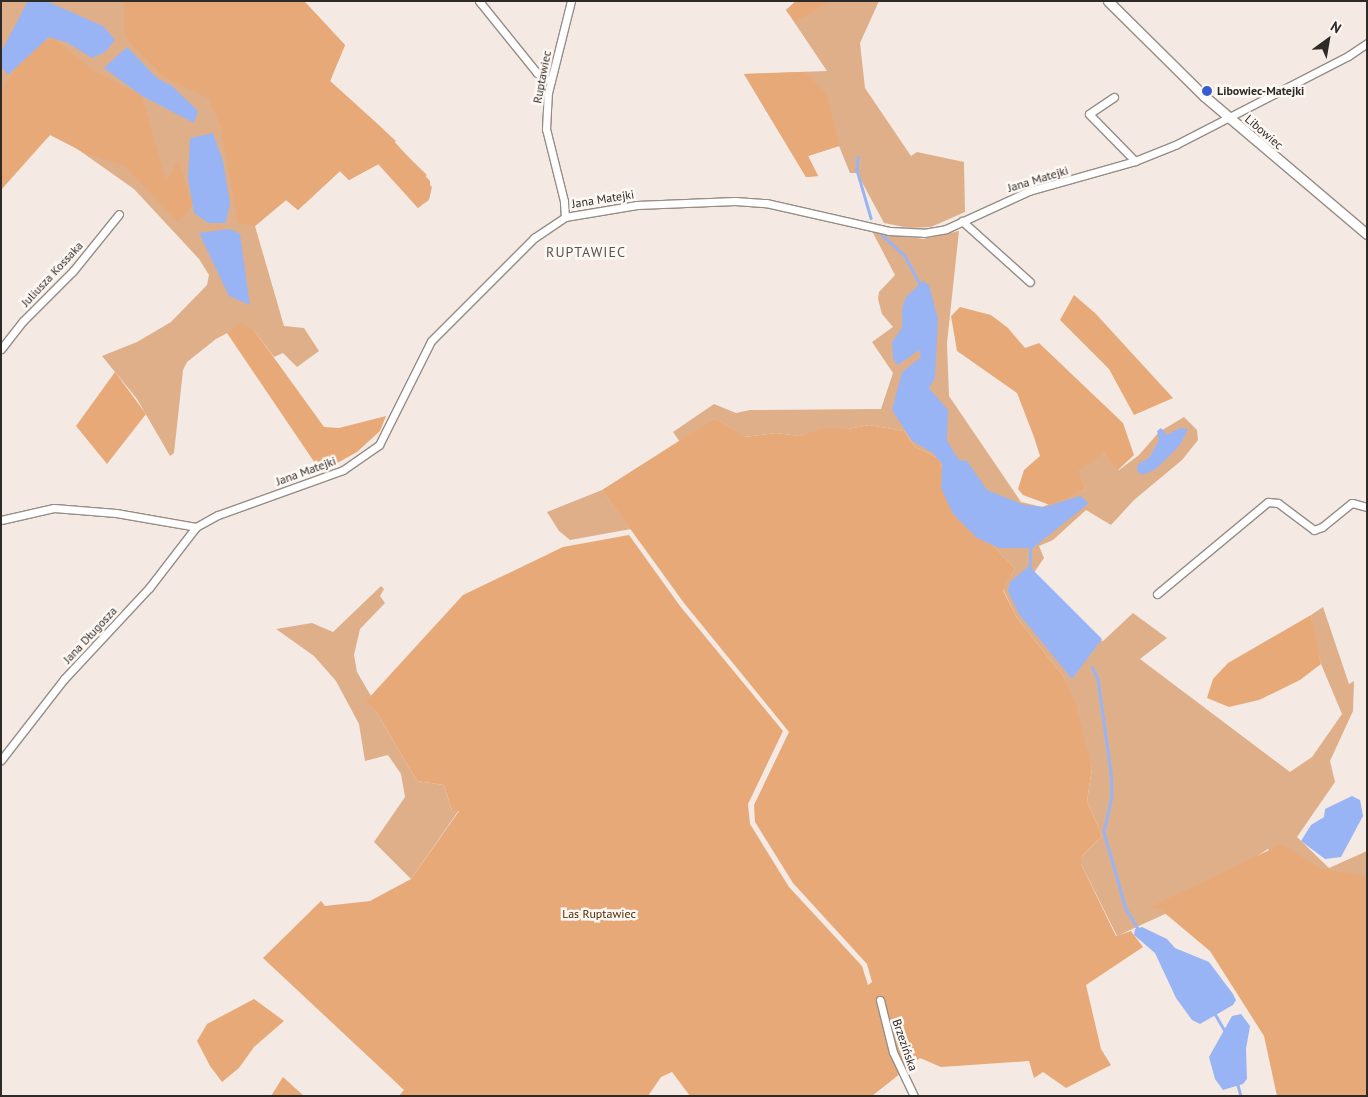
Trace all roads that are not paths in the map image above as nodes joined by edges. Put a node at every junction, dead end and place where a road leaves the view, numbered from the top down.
1 (478, 1) edge
2 (571, 1) edge
3 (1108, 1) edge
4 (1367, 43) edge
5 (551, 81) junction
6 (1114, 97) dead end
7 (1227, 117) junction
8 (1135, 160) junction
9 (119, 214) dead end
10 (565, 217) junction
11 (962, 221) junction
12 (1367, 234) edge
13 (1030, 282) dead end
14 (1, 349) edge
15 (1367, 507) edge
16 (1, 520) edge
17 (196, 527) junction
18 (1157, 594) dead end
19 (1, 760) edge
20 (880, 1000) dead end
21 (914, 1096) edge

1 - 5 street
2 - 5 street, Ruptawiec
3 - 7 street, Libowiec
4 - 7 street, Jana Matejki
5 - 10 street, Ruptawiec
6 - 8 street
7 - 8 street, Jana Matejki
7 - 12 street, Libowiec
8 - 11 street, Jana Matejki
9 - 14 street, Juliusza Kossaka
10 - 11 street, Jana Matejki
10 - 17 street, Jana Matejki
11 - 13 street
15 - 18 street
16 - 17 street
17 - 19 street, Jana Długosza
20 - 21 street, Brzezińska

